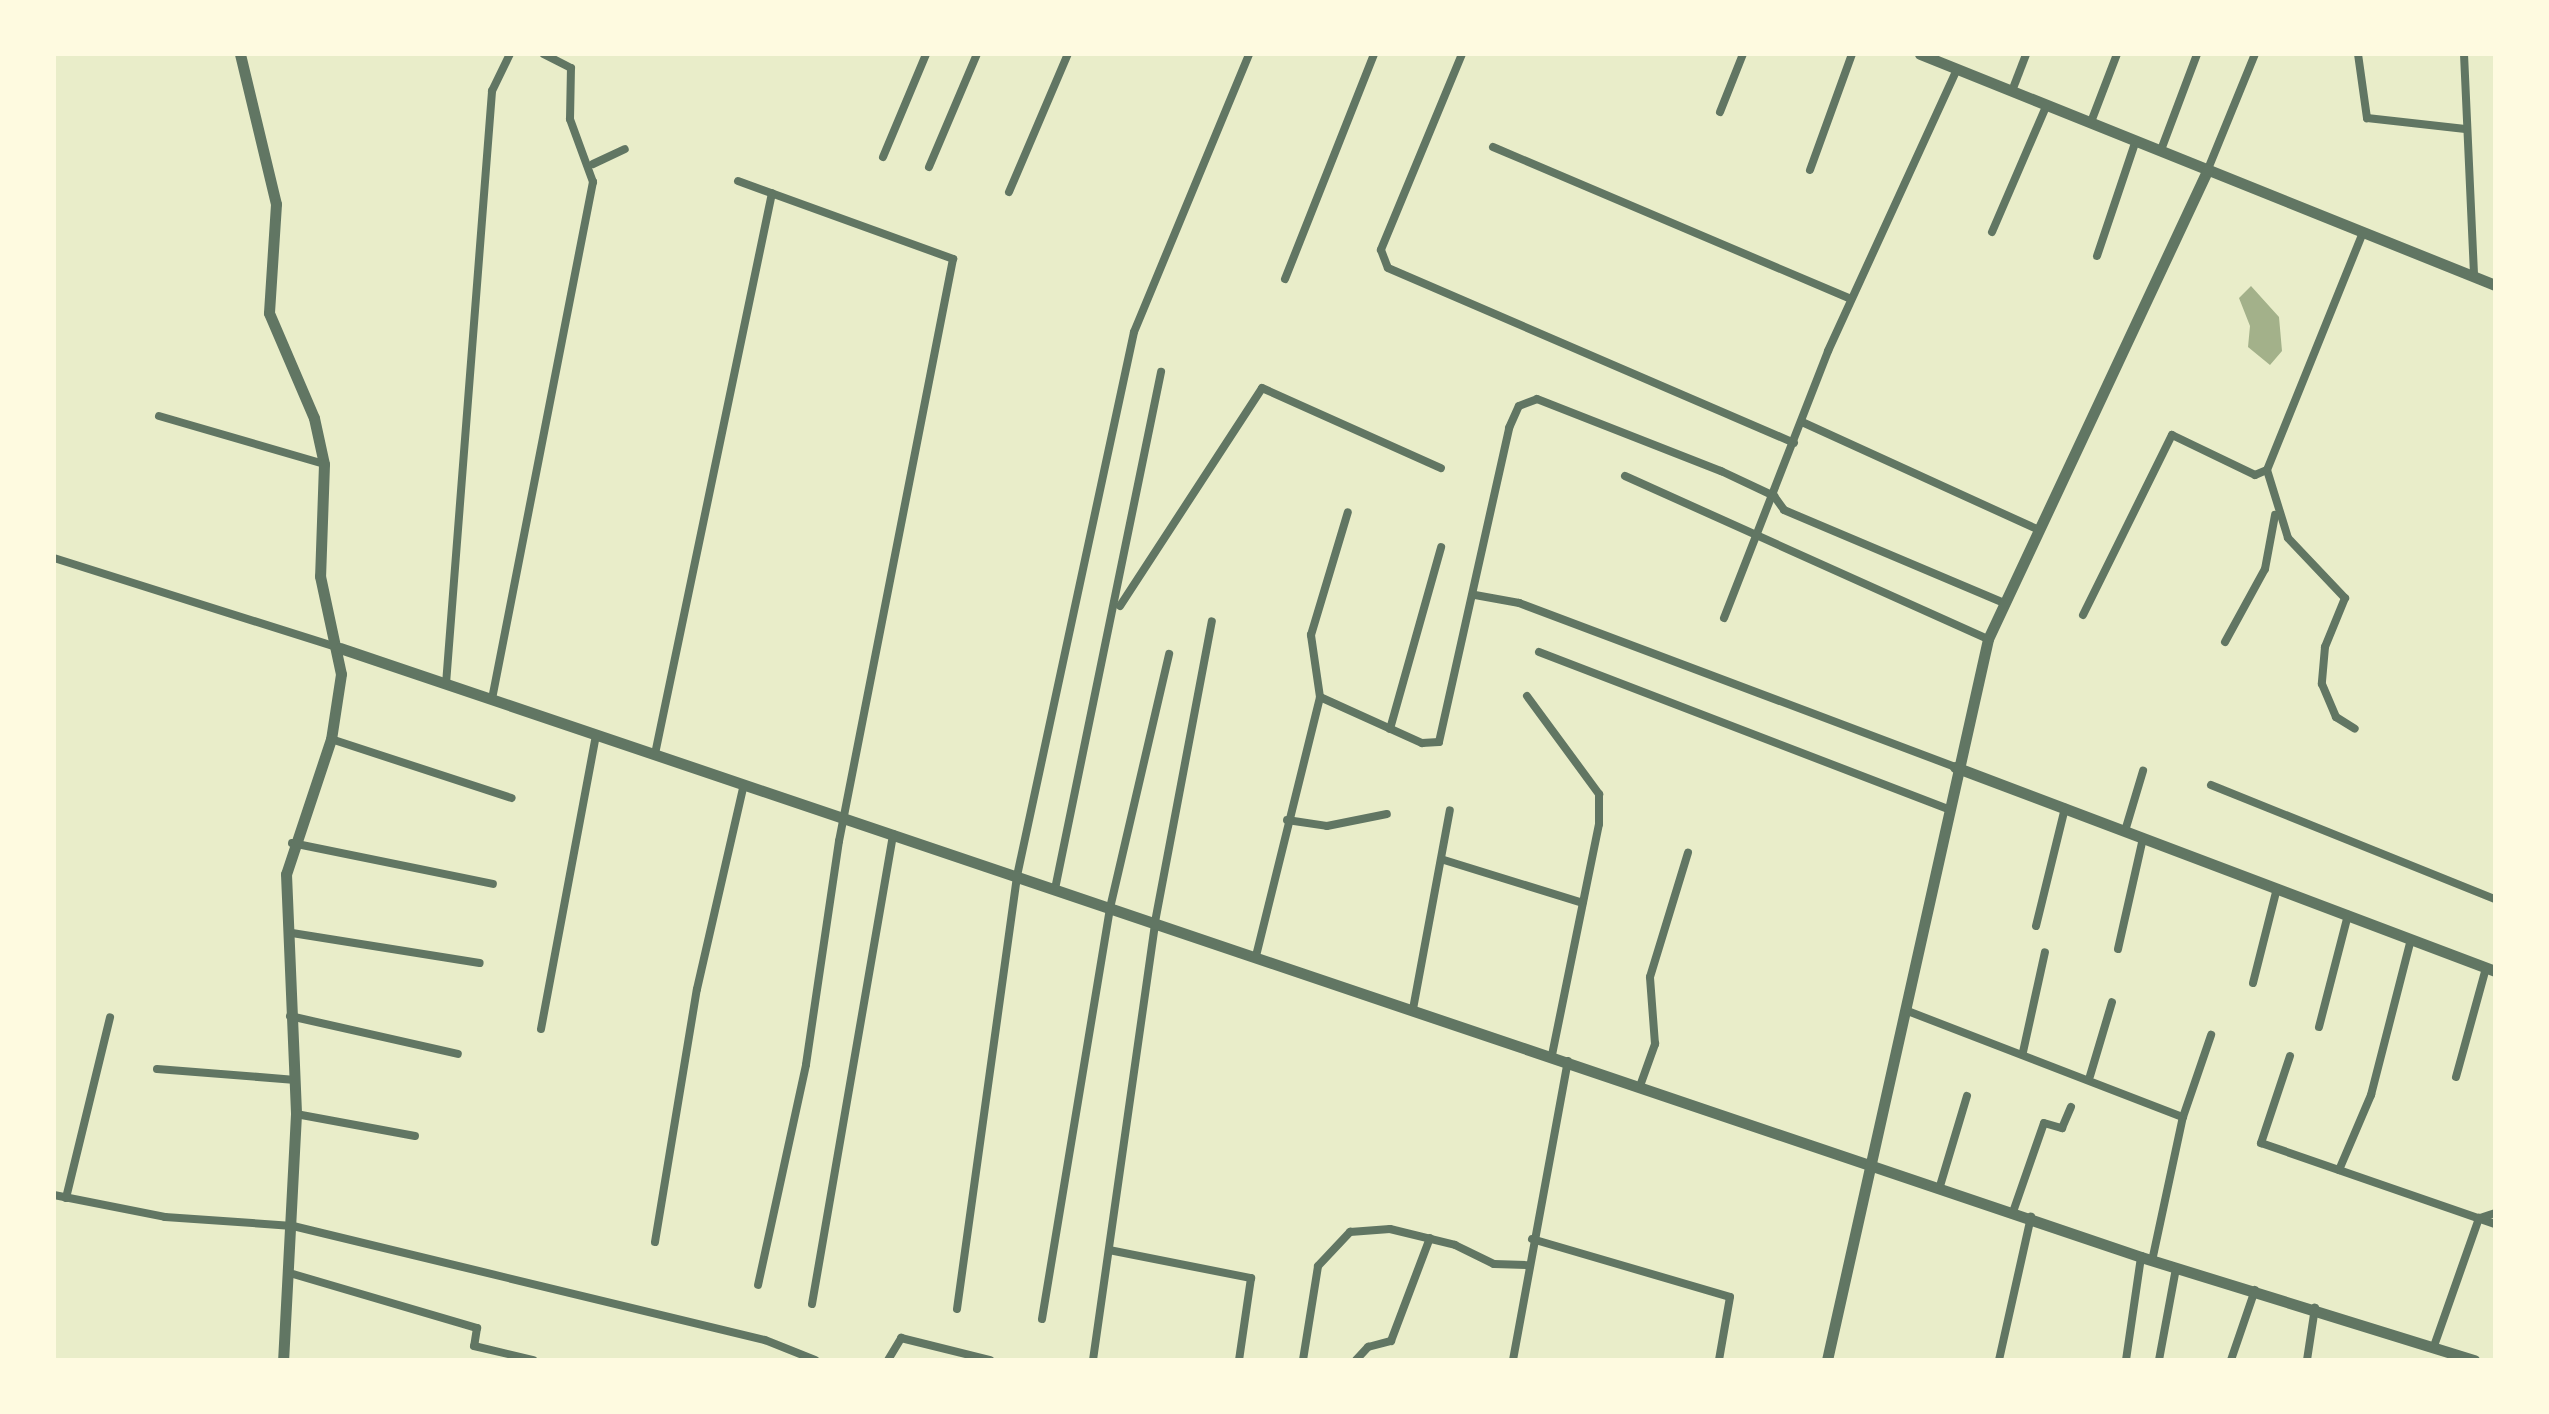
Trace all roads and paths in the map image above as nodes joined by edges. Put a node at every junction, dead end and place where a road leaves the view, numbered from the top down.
1 (240, 54) edge
2 (510, 54) edge
3 (543, 54) edge
4 (926, 54) edge
5 (977, 54) edge
6 (1068, 54) edge
7 (1249, 54) edge
8 (1374, 54) edge
9 (1462, 54) edge
10 (1743, 54) edge
11 (1852, 54) edge
12 (1920, 54) edge
13 (2026, 54) edge
14 (2117, 54) edge
15 (2197, 54) edge
16 (2255, 54) edge
17 (2358, 54) edge
18 (2464, 54) edge
19 (1957, 69) junction
20 (2012, 91) junction
21 (2047, 104) junction
22 (1720, 112) dead end
23 (2091, 122) junction
24 (2465, 129) junction
25 (2136, 140) junction
26 (1493, 147) dead end
27 (625, 149) dead end
28 (2161, 150) junction
29 (883, 157) dead end
30 (593, 164) junction
31 (929, 167) dead end
32 (2208, 169) junction
33 (1810, 170) dead end
34 (738, 181) dead end
35 (1009, 192) dead end
36 (772, 193) junction
37 (1992, 232) dead end
38 (2363, 232) junction
39 (2097, 256) dead end
40 (2474, 277) junction
41 (1285, 279) dead end
42 (2495, 285) edge
43 (1851, 299) junction
44 (1161, 372) dead end
45 (159, 416) dead end
46 (1802, 422) junction
47 (1794, 443) junction
48 (324, 464) junction
49 (1441, 468) dead end
50 (2267, 470) junction
51 (1625, 476) dead end
52 (1774, 496) junction
53 (2274, 506) junction
54 (1348, 512) dead end
55 (2035, 528) junction
56 (1759, 536) junction
57 (1441, 547) dead end
58 (54, 558) edge
59 (1475, 595) junction
60 (2002, 602) junction
61 (1118, 610) junction
62 (2083, 615) dead end
63 (1724, 618) dead end
64 (1212, 621) dead end
65 (1988, 639) junction
66 (2225, 642) dead end
67 (340, 648) junction
68 (1539, 652) dead end
69 (1169, 654) dead end
70 (446, 684) junction
71 (1527, 696) dead end
72 (1320, 697) junction
73 (492, 699) junction
74 (1390, 729) junction
75 (2355, 729) dead end
76 (596, 734) junction
77 (331, 739) junction
78 (655, 754) junction
79 (1955, 767) junction
80 (2143, 771) dead end
81 (744, 784) junction
82 (2211, 785) dead end
83 (512, 798) dead end
84 (1946, 808) junction
85 (2065, 808) junction
86 (1450, 810) dead end
87 (1387, 814) dead end
88 (844, 818) junction
89 (1287, 820) junction
90 (2125, 831) junction
91 (893, 834) junction
92 (2143, 838) junction
93 (291, 843) junction
94 (1688, 853) dead end
95 (1444, 860) junction
96 (1017, 876) junction
97 (493, 884) dead end
98 (2277, 888) junction
99 (1055, 889) junction
100 (2495, 899) edge
101 (1583, 903) junction
102 (1110, 908) junction
103 (2348, 915) junction
104 (1155, 922) junction
105 (2036, 926) dead end
106 (292, 933) junction
107 (2411, 939) junction
108 (2118, 949) dead end
109 (2045, 952) dead end
110 (1256, 956) junction
111 (480, 963) dead end
112 (2491, 969) edge
113 (2253, 983) dead end
114 (2112, 1002) dead end
115 (1413, 1009) junction
116 (1905, 1010) junction
117 (290, 1016) junction
118 (110, 1017) dead end
119 (2319, 1027) dead end
120 (541, 1029) dead end
121 (2211, 1035) dead end
122 (2023, 1052) junction
123 (458, 1054) dead end
124 (1552, 1056) junction
125 (2290, 1056) dead end
126 (1568, 1061) junction
127 (157, 1069) dead end
128 (2090, 1076) junction
129 (2456, 1077) dead end
130 (296, 1080) junction
131 (1640, 1086) junction
132 (1967, 1096) dead end
133 (2071, 1107) dead end
134 (296, 1114) junction
135 (2183, 1117) junction
136 (415, 1136) dead end
137 (1874, 1164) junction
138 (2339, 1170) junction
139 (1940, 1186) junction
140 (54, 1195) edge
141 (66, 1198) junction
142 (2013, 1212) junction
143 (2495, 1213) edge
144 (2031, 1217) junction
145 (2479, 1218) junction
146 (2495, 1224) edge
147 (293, 1226) junction
148 (1430, 1238) junction
149 (1532, 1239) junction
150 (655, 1242) dead end
151 (1109, 1250) junction
152 (2147, 1259) junction
153 (1527, 1265) junction
154 (2176, 1268) junction
155 (293, 1274) junction
156 (758, 1285) dead end
157 (2256, 1289) junction
158 (812, 1304) dead end
159 (2315, 1307) junction
160 (957, 1309) dead end
161 (1042, 1319) dead end
162 (2434, 1346) junction
163 (283, 1360) edge
164 (533, 1360) edge
165 (815, 1360) edge
166 (888, 1360) edge
167 (990, 1360) edge
168 (1093, 1360) edge
169 (1239, 1360) edge
170 (1303, 1360) edge
171 (1356, 1360) edge
172 (1513, 1360) edge
173 (1719, 1360) edge
174 (1827, 1360) edge
175 (1999, 1360) edge
176 (2126, 1360) edge
177 (2159, 1360) edge
178 (2231, 1360) edge
179 (2307, 1360) edge
180 (2474, 1360) edge

1 - 48 street
2 - 70 street
3 - 30 street
4 - 29 street
5 - 31 street
6 - 35 street
7 - 96 street
8 - 41 street
9 - 47 street
10 - 22 street
11 - 33 street
12 - 19 street
13 - 20 street
14 - 23 street
15 - 28 street
16 - 32 street
17 - 24 street
18 - 24 street
19 - 20 street
19 - 43 street
20 - 21 street
21 - 23 street
21 - 37 street
23 - 25 street
24 - 40 street
25 - 28 street
25 - 39 street
26 - 43 street
27 - 30 street
28 - 32 street
30 - 73 street
32 - 38 street
32 - 55 street
34 - 36 street
36 - 78 street
36 - 88 street
38 - 40 street
38 - 50 street
40 - 42 street
43 - 46 street
44 - 61 street
45 - 48 street
46 - 47 street
46 - 55 street
47 - 52 street
48 - 67 street
49 - 61 street
50 - 53 street
50 - 62 street
51 - 56 street
52 - 56 street
52 - 59 street
52 - 60 street
53 - 66 street
53 - 75 street
54 - 72 street
55 - 60 street
56 - 63 street
56 - 65 street
57 - 74 street
58 - 67 street
59 - 74 street
59 - 79 street
60 - 65 street
61 - 99 street
64 - 104 street
65 - 79 street
67 - 70 street
67 - 77 street
68 - 84 street
69 - 102 street
70 - 73 street
71 - 101 street
72 - 74 street
72 - 89 street
73 - 76 street
76 - 78 street
76 - 120 street
77 - 83 street
77 - 93 street
78 - 81 street
79 - 84 street
79 - 85 street
80 - 90 street
81 - 88 street
81 - 150 street
82 - 100 street
84 - 116 street
85 - 90 street
85 - 105 street
86 - 95 street
87 - 89 street
88 - 91 street
88 - 156 street
89 - 110 street
90 - 92 street
91 - 96 street
91 - 158 street
92 - 98 street
92 - 108 street
93 - 97 street
93 - 106 street
94 - 131 street
95 - 101 street
95 - 115 street
96 - 99 street
96 - 160 street
98 - 103 street
98 - 113 street
99 - 102 street
101 - 124 street
102 - 104 street
102 - 161 street
103 - 107 street
103 - 119 street
104 - 110 street
104 - 151 street
106 - 111 street
106 - 117 street
107 - 112 street
107 - 138 street
109 - 122 street
110 - 115 street
112 - 129 street
114 - 128 street
115 - 124 street
116 - 122 street
116 - 137 street
117 - 123 street
117 - 130 street
118 - 141 street
121 - 135 street
122 - 128 street
124 - 126 street
125 - 138 street
126 - 131 street
126 - 149 street
127 - 130 street
128 - 135 street
130 - 134 street
131 - 137 street
132 - 139 street
133 - 142 street
134 - 136 street
134 - 147 street
135 - 152 street
137 - 139 street
137 - 174 street
138 - 145 street
139 - 142 street
140 - 141 street
141 - 147 street
142 - 144 street
143 - 145 street
144 - 152 street
144 - 175 street
145 - 146 street
145 - 162 street
147 - 155 street
147 - 165 street
148 - 153 street
148 - 170 street
148 - 171 street
149 - 153 street
149 - 173 street
151 - 168 street
151 - 169 street
152 - 154 street
152 - 176 street
153 - 172 street
154 - 157 street
154 - 177 street
155 - 163 street
155 - 164 street
157 - 159 street
157 - 178 street
159 - 162 street
159 - 179 street
162 - 180 street
166 - 167 street

